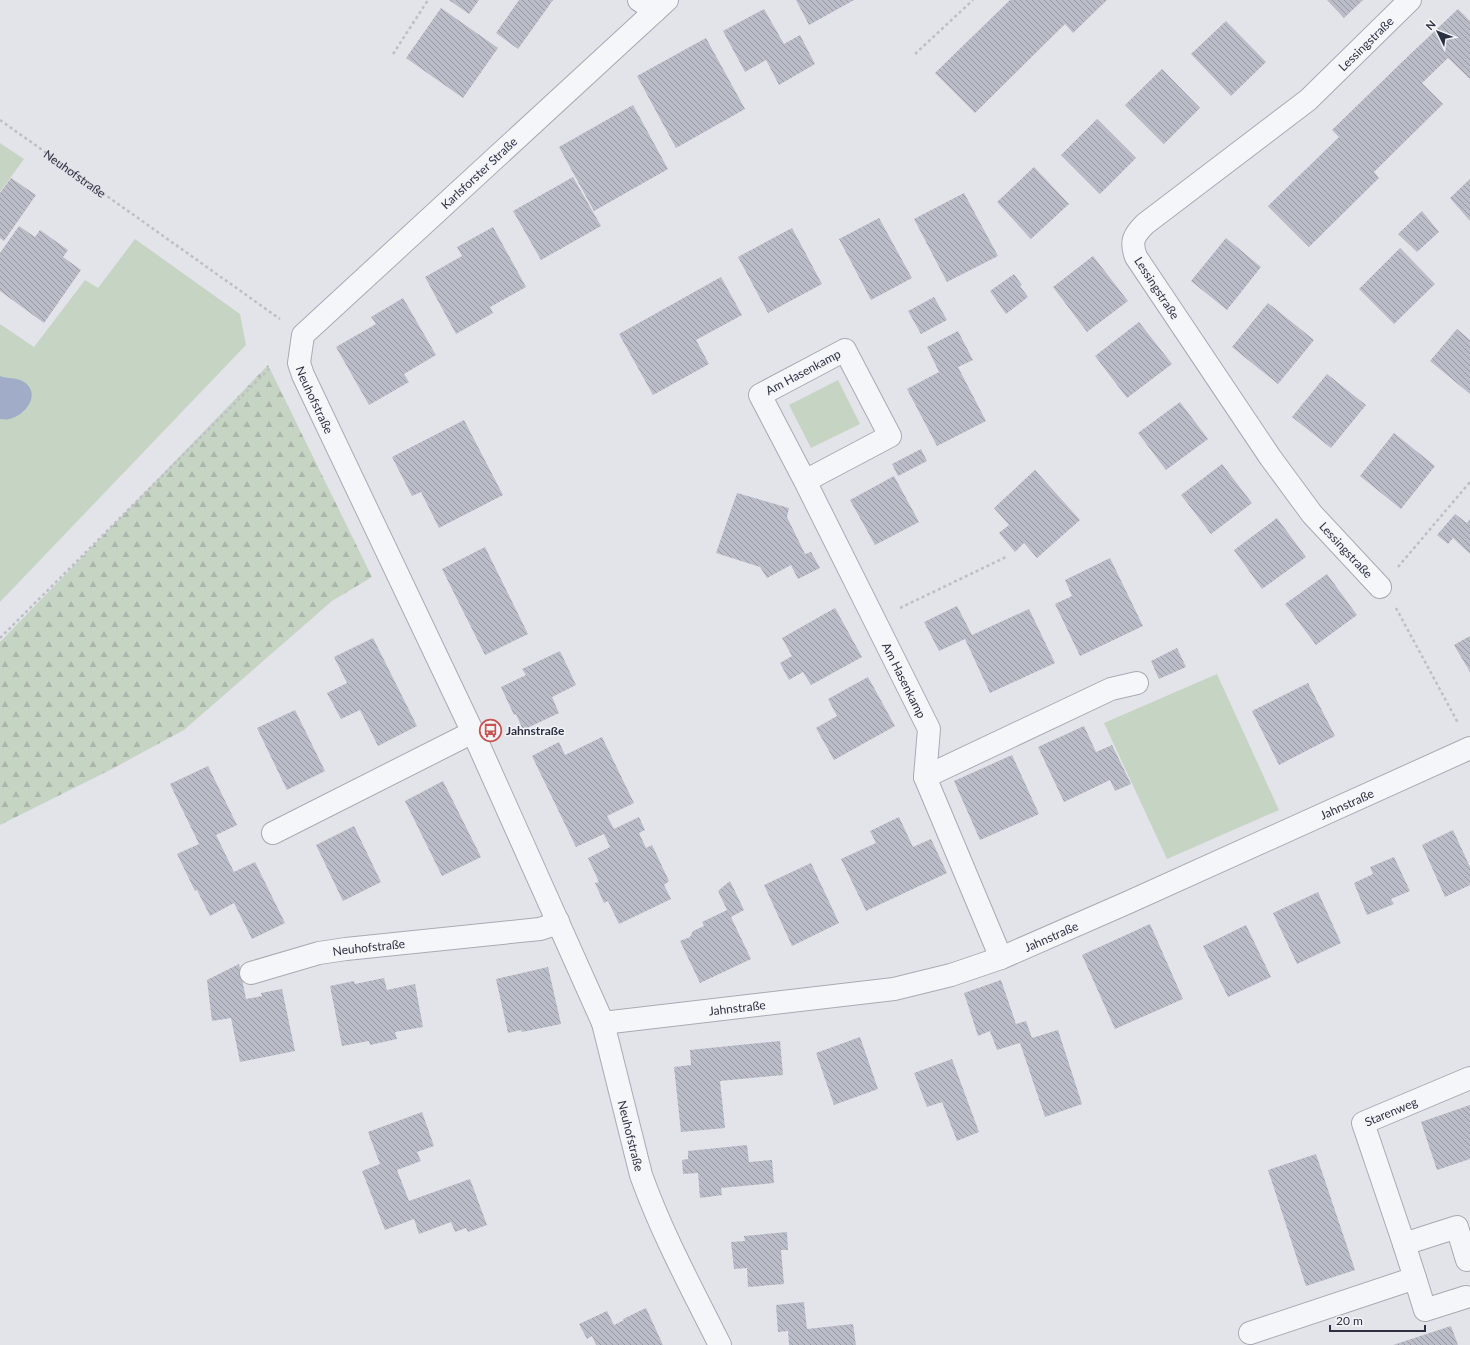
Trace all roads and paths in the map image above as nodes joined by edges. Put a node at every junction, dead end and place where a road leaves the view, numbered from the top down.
1 (428, 0) edge
2 (973, 0) edge
3 (1410, 0) edge
4 (653, 4) edge
5 (393, 54) dead end
6 (915, 54) dead end
7 (0, 120) edge
8 (303, 335) junction
9 (805, 480) junction
10 (1470, 482) edge
11 (1008, 556) dead end
12 (1380, 587) junction
13 (874, 620) junction
14 (0, 638) edge
15 (1137, 683) dead end
16 (1459, 723) dead end
17 (473, 732) junction
18 (1470, 748) edge
19 (925, 777) junction
20 (273, 833) dead end
21 (558, 921) junction
22 (1001, 958) junction
23 (251, 973) dead end
24 (603, 1023) junction
25 (1470, 1078) edge
26 (1404, 1244) junction
27 (1469, 1263) edge
28 (1415, 1278) junction
29 (1469, 1301) edge
30 (1250, 1333) dead end
31 (720, 1345) edge

1 - 5 path
2 - 6 path
3 - 12 street, Lessingstraße
4 - 8 street, Karlsforster Straße
7 - 8 path, Neuhofstraße
8 - 14 path
8 - 17 street, Neuhofstraße
9 - 9 street, Am Hasenkamp
9 - 13 street, Am Hasenkamp
10 - 12 path
11 - 13 path
12 - 16 path
13 - 19 street, Am Hasenkamp
15 - 19 street
17 - 20 street
17 - 21 street, Neuhofstraße
18 - 22 street, Jahnstraße
19 - 22 street, Am Hasenkamp
21 - 23 street, Neuhofstraße
21 - 24 street, Neuhofstraße
22 - 24 street, Jahnstraße
24 - 31 street, Neuhofstraße
25 - 26 street, Starenweg
26 - 27 street
26 - 28 street, Starenweg
28 - 29 street, Starenweg
28 - 30 street

